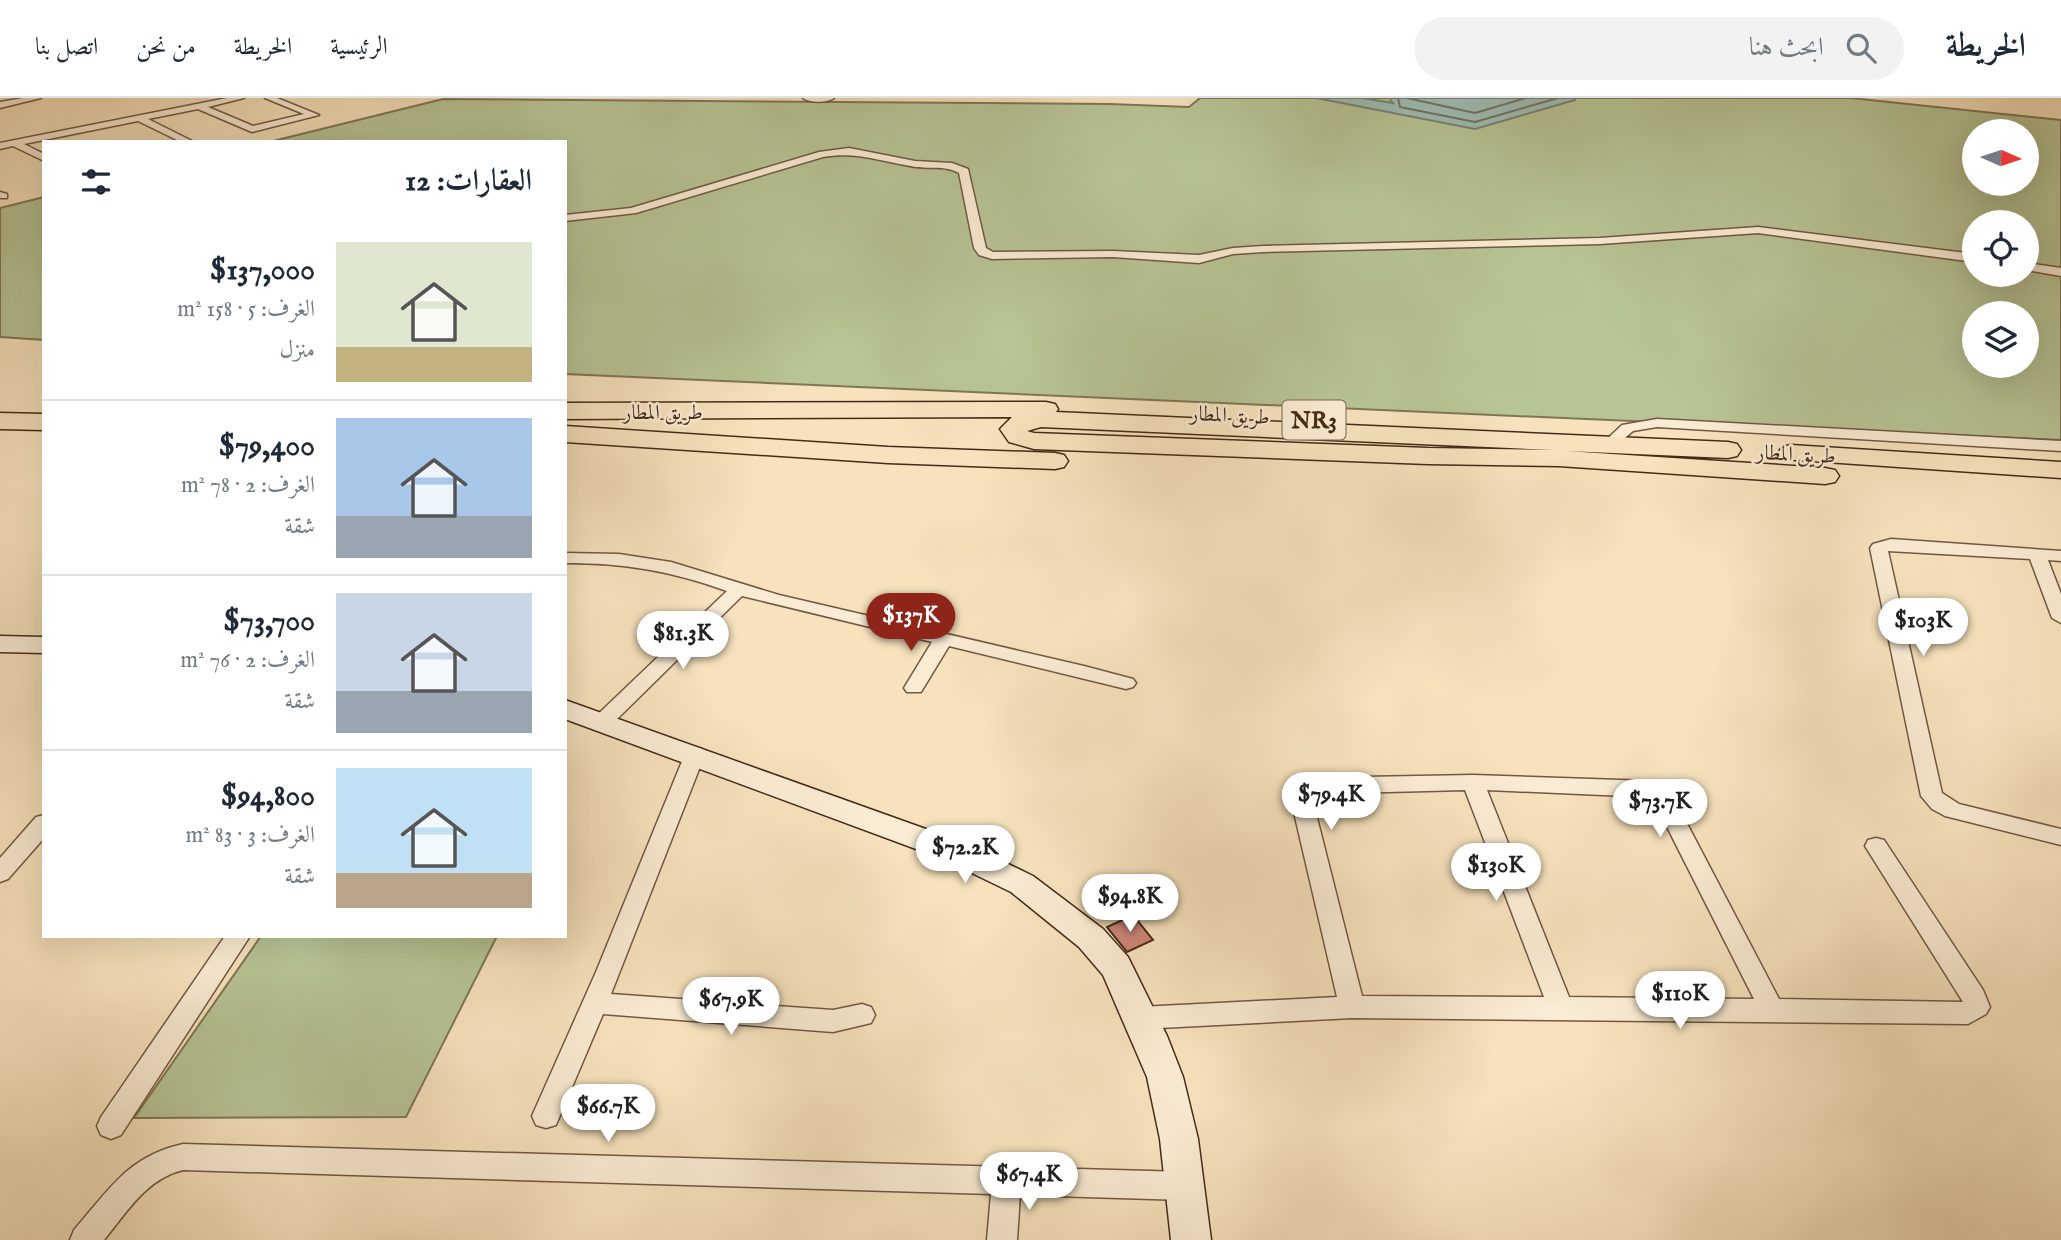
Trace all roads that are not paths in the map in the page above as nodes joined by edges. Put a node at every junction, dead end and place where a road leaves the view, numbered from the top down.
1 (37, 98) edge
2 (240, 98) edge
3 (270, 98) edge
4 (807, 98) edge
5 (830, 98) edge
6 (0, 106) edge
7 (200, 107) junction
8 (141, 119) junction
9 (78, 131) junction
10 (88, 136) dead end
11 (186, 140) edge
12 (15, 143) junction
13 (0, 146) edge
14 (42, 157) edge
15 (567, 219) edge
16 (1962, 256) edge
17 (2039, 269) edge
18 (2061, 272) edge
19 (0, 400) edge
20 (42, 401) edge
21 (567, 411) edge
22 (0, 421) edge
23 (42, 422) edge
24 (567, 434) edge
25 (1614, 440) junction
26 (2061, 446) edge
27 (1728, 450) junction
28 (2061, 470) edge
29 (1825, 476) junction
30 (2061, 490) edge
31 (2037, 554) junction
32 (2061, 556) edge
33 (567, 558) edge
34 (738, 590) junction
35 (2061, 618) edge
36 (943, 639) junction
37 (1, 645) edge
38 (42, 645) edge
39 (1126, 683) dead end
40 (914, 688) dead end
41 (567, 710) edge
42 (602, 722) junction
43 (695, 754) junction
44 (1473, 782) junction
45 (39, 834) edge
46 (2061, 837) edge
47 (1876, 846) dead end
48 (0, 873) edge
49 (238, 938) edge
50 (594, 1003) junction
51 (1352, 1007) junction
52 (1561, 1008) junction
53 (1773, 1010) junction
54 (862, 1015) dead end
55 (1140, 1018) junction
56 (546, 1116) dead end
57 (111, 1126) dead end
58 (1006, 1181) junction
59 (1185, 1186) junction
60 (85, 1240) edge
61 (1002, 1240) edge
62 (1191, 1240) edge

1 - 6 street
2 - 7 street
3 - 7 street
4 - 5 street
7 - 8 street
8 - 9 street
8 - 11 street
9 - 10 street
9 - 12 street
12 - 13 street
12 - 14 street
15 - 16 street
17 - 18 street
19 - 20 highway
21 - 25 highway, طريق المطار / NR3
22 - 23 highway
24 - 29 highway, طريق المطار / NR3
25 - 26 street
25 - 27 highway, طريق المطار / NR3
27 - 28 highway, طريق المطار / NR3
27 - 29 highway
29 - 30 highway, طريق المطار / NR3
31 - 32 street
31 - 35 street
31 - 46 street
33 - 34 street
34 - 36 street
34 - 42 street
36 - 39 street
36 - 40 street
37 - 38 street
41 - 42 street
42 - 43 street
43 - 50 street
43 - 55 street
44 - 51 street
44 - 52 street
44 - 53 street
45 - 48 street
47 - 53 street
49 - 57 street
50 - 54 street
50 - 56 street
51 - 52 street
51 - 55 street
52 - 53 street
55 - 59 street
58 - 59 street
58 - 60 street
58 - 61 street
59 - 62 street

